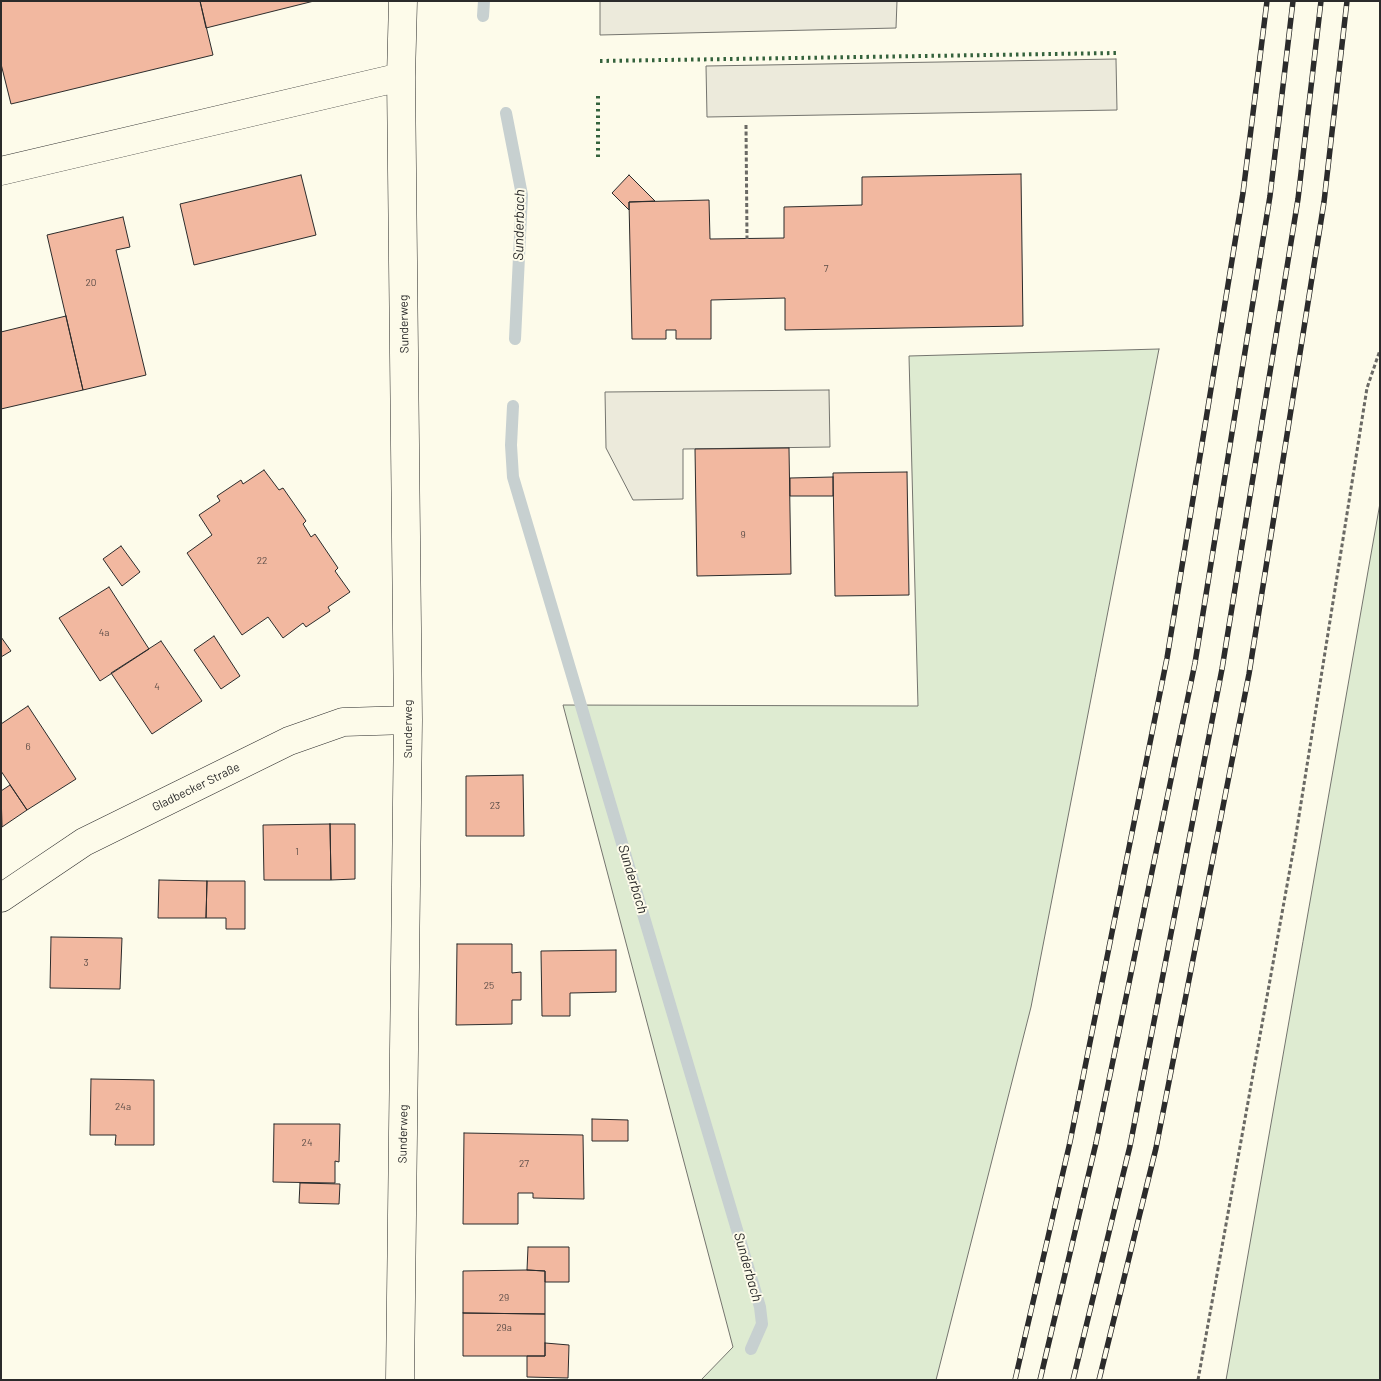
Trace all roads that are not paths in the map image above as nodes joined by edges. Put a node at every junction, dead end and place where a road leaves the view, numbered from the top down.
1 (403, 1) edge
2 (401, 77) junction
3 (1, 171) edge
4 (408, 720) junction
5 (1, 898) edge
6 (400, 1380) edge

1 - 2 street, Sunderweg
2 - 3 street
2 - 4 street, Sunderweg
4 - 5 street, Gladbecker Straße
4 - 6 street, Sunderweg

